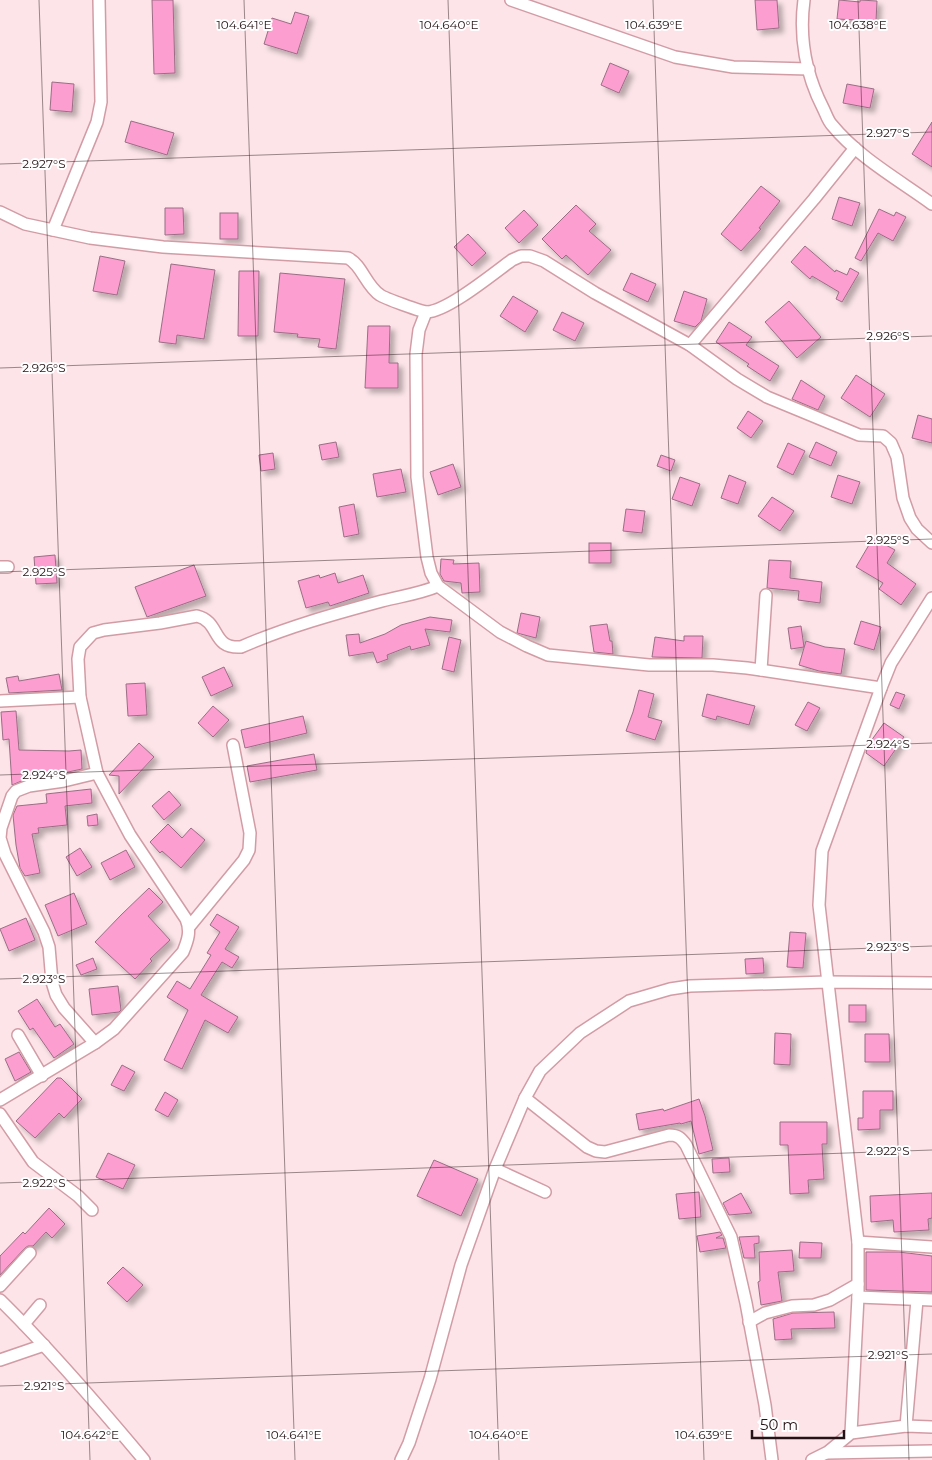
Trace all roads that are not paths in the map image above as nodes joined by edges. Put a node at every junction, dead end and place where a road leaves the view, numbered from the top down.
1 (99, 0) edge
2 (511, 0) edge
3 (804, 0) edge
4 (808, 69) junction
5 (854, 148) junction
6 (932, 204) edge
7 (0, 212) edge
8 (52, 230) junction
9 (426, 312) junction
10 (690, 345) junction
11 (932, 543) edge
12 (438, 586) junction
13 (766, 595) dead end
14 (932, 598) edge
15 (761, 670) junction
16 (881, 688) junction
17 (80, 698) junction
18 (0, 700) edge
19 (233, 746) dead end
20 (97, 773) junction
21 (190, 927) junction
22 (827, 982) junction
23 (932, 983) edge
24 (18, 1035) dead end
25 (95, 1043) junction
26 (42, 1076) junction
27 (525, 1098) junction
28 (0, 1100) edge
29 (0, 1114) edge
30 (495, 1170) junction
31 (545, 1192) dead end
32 (92, 1210) dead end
33 (858, 1242) junction
34 (932, 1246) edge
35 (30, 1253) dead end
36 (858, 1284) junction
37 (0, 1286) edge
38 (858, 1297) junction
39 (0, 1300) edge
40 (917, 1300) junction
41 (932, 1300) edge
42 (40, 1305) dead end
43 (749, 1322) junction
44 (24, 1324) junction
45 (44, 1345) junction
46 (0, 1360) edge
47 (906, 1426) junction
48 (932, 1427) edge
49 (852, 1433) junction
50 (932, 1451) edge
51 (827, 1456) edge
52 (144, 1460) edge
53 (401, 1460) edge
54 (772, 1460) edge
55 (812, 1460) edge

1 - 8 street
2 - 4 street
3 - 4 street
4 - 5 street
5 - 6 street
5 - 10 street
7 - 8 street
8 - 9 street
9 - 10 street
9 - 12 street
10 - 11 street
12 - 15 street
12 - 17 street
13 - 15 street
14 - 16 street
15 - 16 street
16 - 22 street
17 - 18 street
17 - 20 street
19 - 21 street
20 - 21 street
20 - 25 street
21 - 25 street
22 - 23 street
22 - 27 street
22 - 33 street
24 - 26 street
25 - 26 street
26 - 28 street
27 - 30 street
27 - 43 street
29 - 32 street
30 - 31 street
30 - 53 street
33 - 34 street
33 - 36 street
35 - 37 street
36 - 38 street
36 - 43 street
38 - 40 street
38 - 49 street
39 - 44 street
40 - 41 street
40 - 47 street
42 - 44 street
43 - 54 street
44 - 45 street
45 - 46 street
45 - 52 street
47 - 48 street
47 - 49 street
49 - 51 street
50 - 51 street
51 - 55 street

